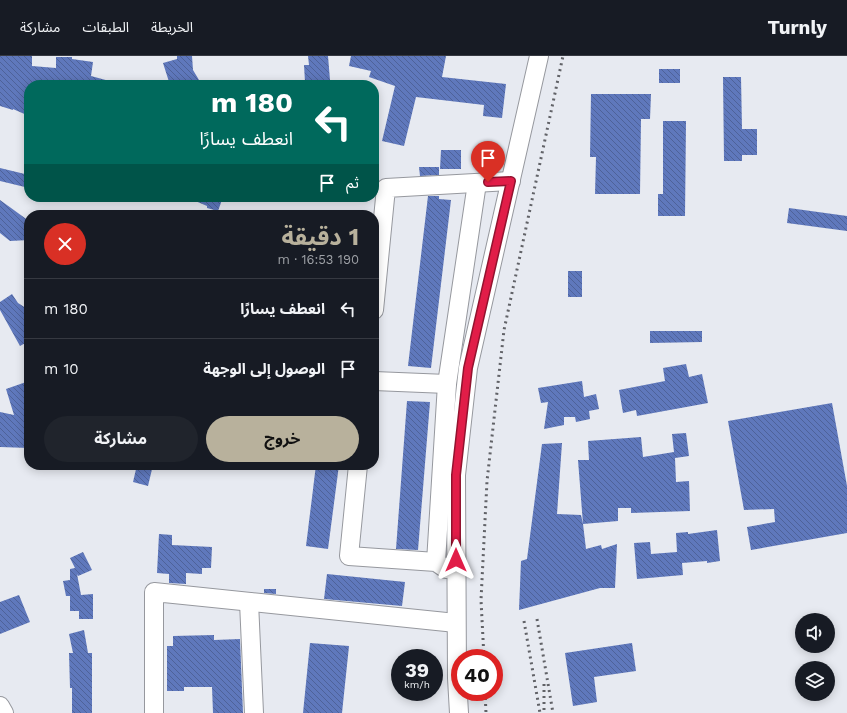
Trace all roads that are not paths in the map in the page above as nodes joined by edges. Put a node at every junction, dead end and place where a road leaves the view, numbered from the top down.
1 (539, 56) edge
2 (511, 181) junction
3 (477, 183) junction
4 (379, 259) edge
5 (379, 381) edge
6 (447, 384) junction
7 (358, 470) edge
8 (436, 562) junction
9 (456, 575) junction
10 (249, 602) junction
11 (456, 623) junction
12 (0, 706) edge
13 (4, 713) edge
14 (154, 713) edge
15 (254, 713) edge
16 (459, 713) edge

1 - 2 street
2 - 3 street
2 - 9 street
3 - 4 street
3 - 6 street
5 - 6 street
6 - 8 street
7 - 8 street
8 - 9 street
9 - 11 street
10 - 11 street
10 - 14 street
10 - 15 street
11 - 16 street
12 - 13 street

